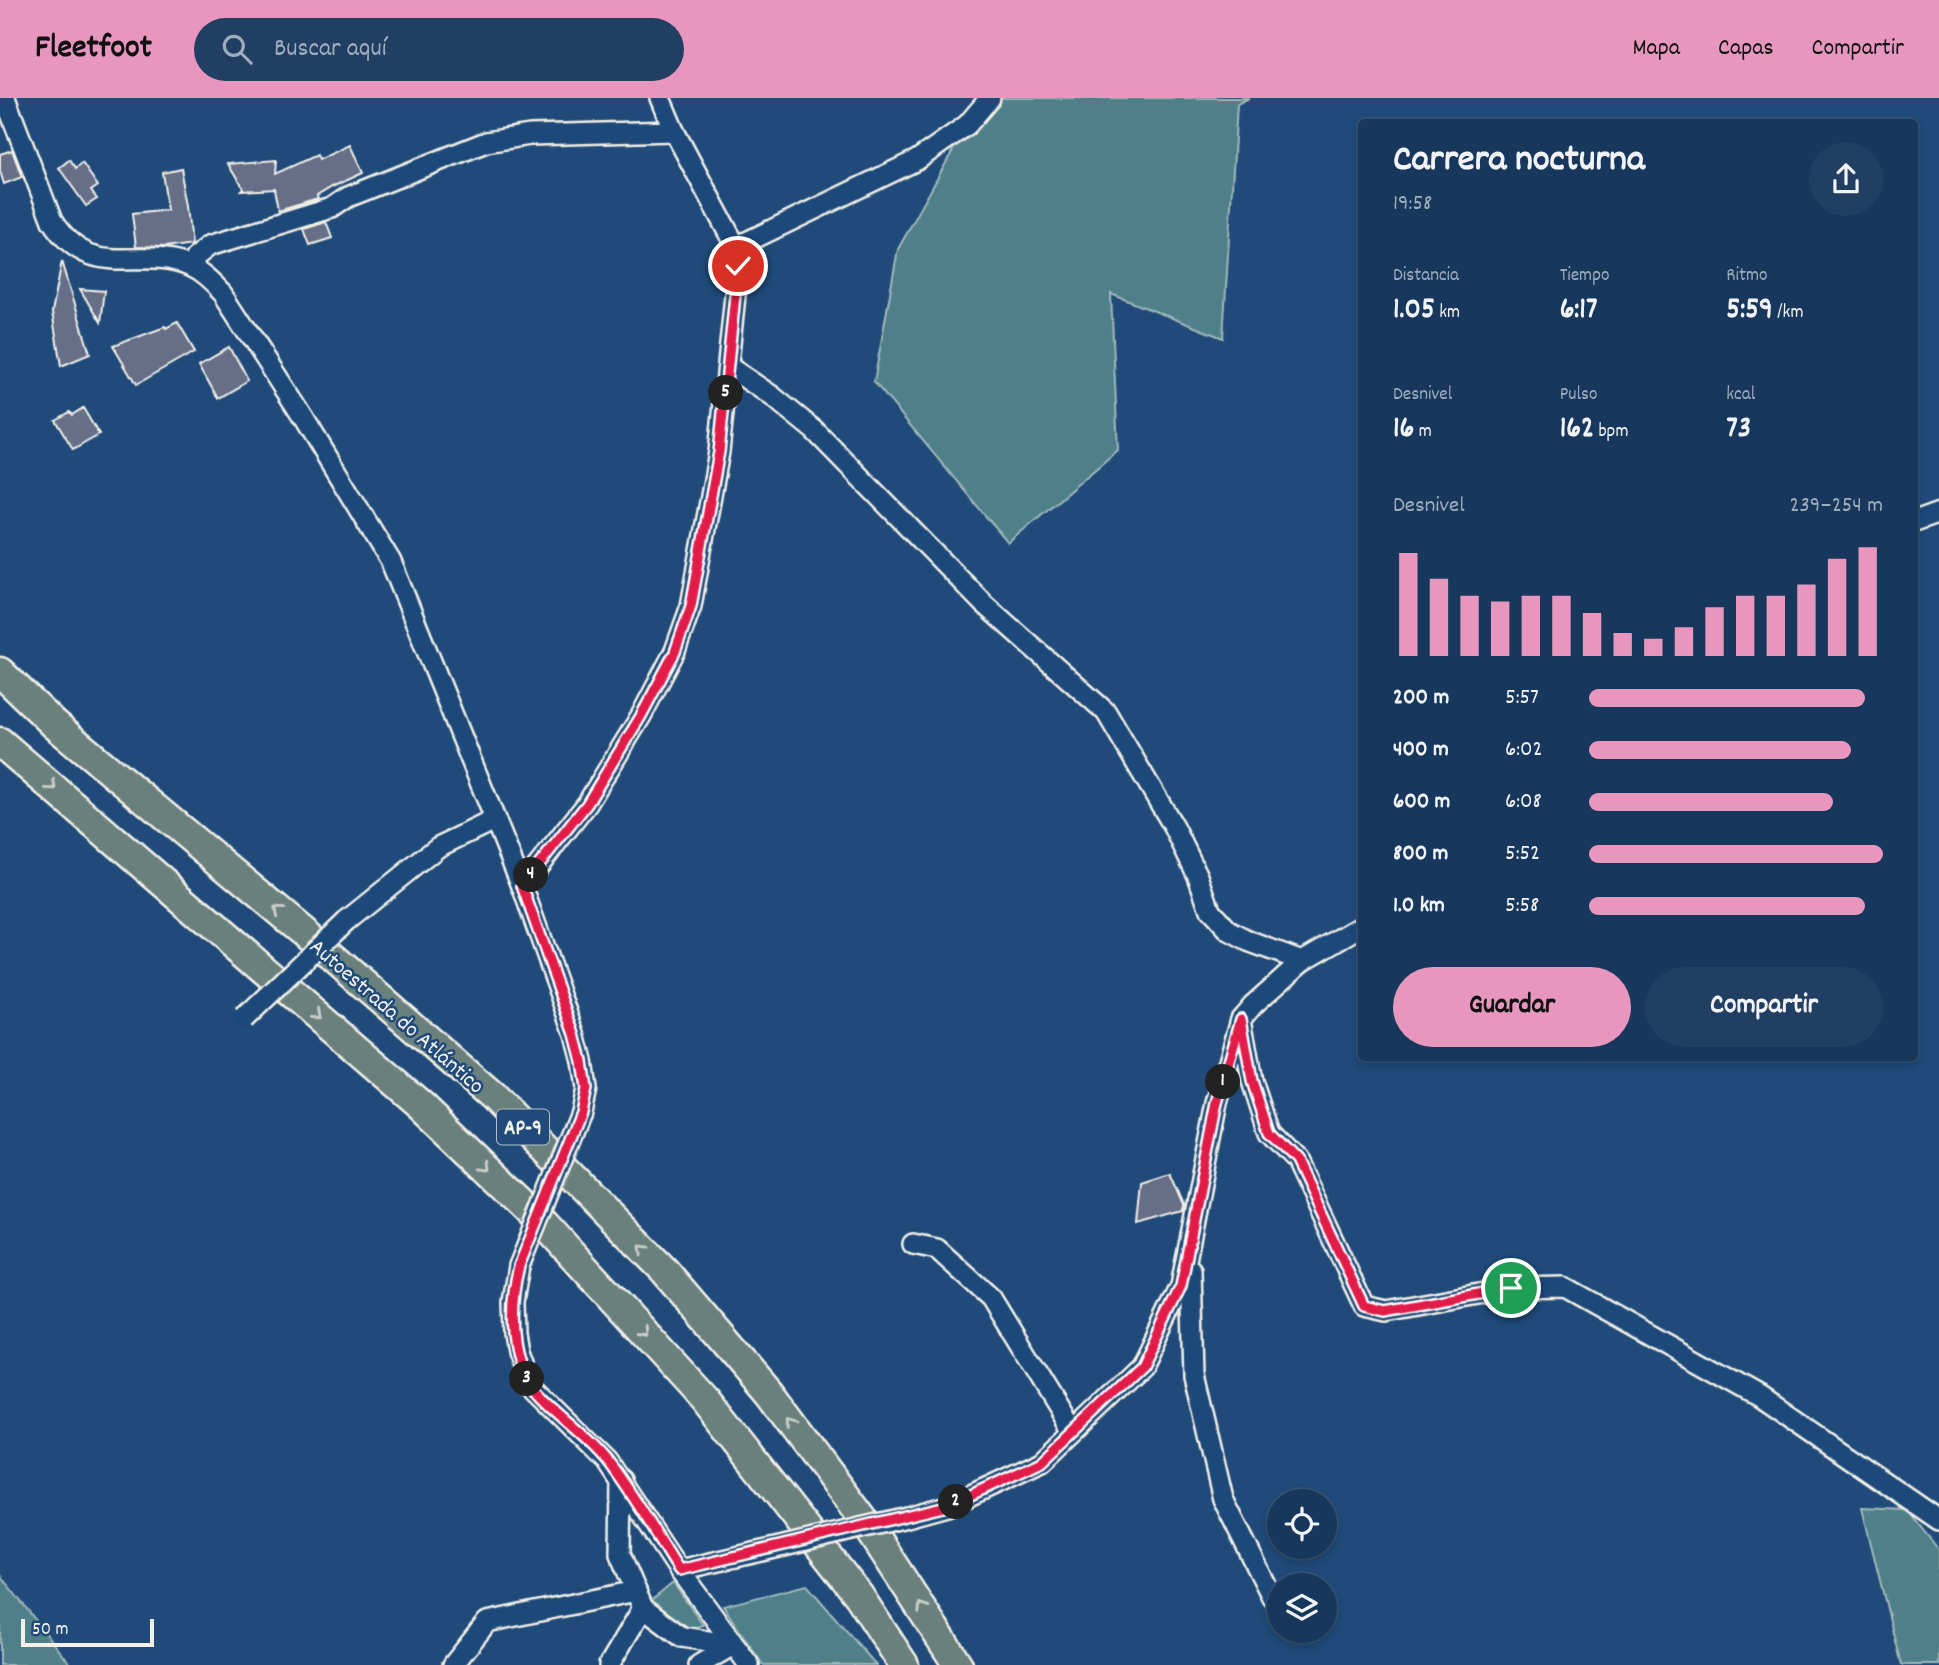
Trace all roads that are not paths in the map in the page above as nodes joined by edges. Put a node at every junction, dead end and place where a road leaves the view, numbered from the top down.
1 (5, 98) edge
2 (660, 98) edge
3 (990, 98) edge
4 (674, 131) junction
5 (736, 247) junction
6 (190, 267) junction
7 (729, 367) junction
8 (1939, 513) edge
9 (1918, 521) edge
10 (0, 672) edge
11 (0, 742) edge
12 (494, 820) junction
13 (522, 886) junction
14 (1358, 928) edge
15 (1302, 961) junction
16 (244, 1018) dead end
17 (1241, 1019) junction
18 (1190, 1241) junction
19 (913, 1244) dead end
20 (1073, 1432) junction
21 (621, 1479) junction
22 (1939, 1520) edge
23 (679, 1570) junction
24 (1267, 1587) edge
25 (639, 1600) junction
26 (733, 1645) junction
27 (453, 1665) edge
28 (609, 1665) edge
29 (699, 1665) edge
30 (749, 1665) edge
31 (904, 1665) edge
32 (958, 1665) edge

1 - 6 street
2 - 4 street
3 - 5 street
4 - 5 street
4 - 6 street
5 - 7 street
6 - 12 street
7 - 13 street
7 - 15 street
8 - 9 street
32 -> 10 highway, Autoestrada do Atlántico / AP-9
11 -> 31 highway, AP-9
12 - 13 street
12 - 16 street, bridge
13 - 21 street, bridge
14 - 15 street
15 - 17 street
17 - 18 street
17 - 22 street
18 - 20 street
18 - 24 street
19 - 20 street
20 - 23 street, bridge
21 - 23 street
21 - 25 street
23 - 26 street
25 - 26 street
25 - 27 street
25 - 28 street
26 - 29 street
26 - 30 street

